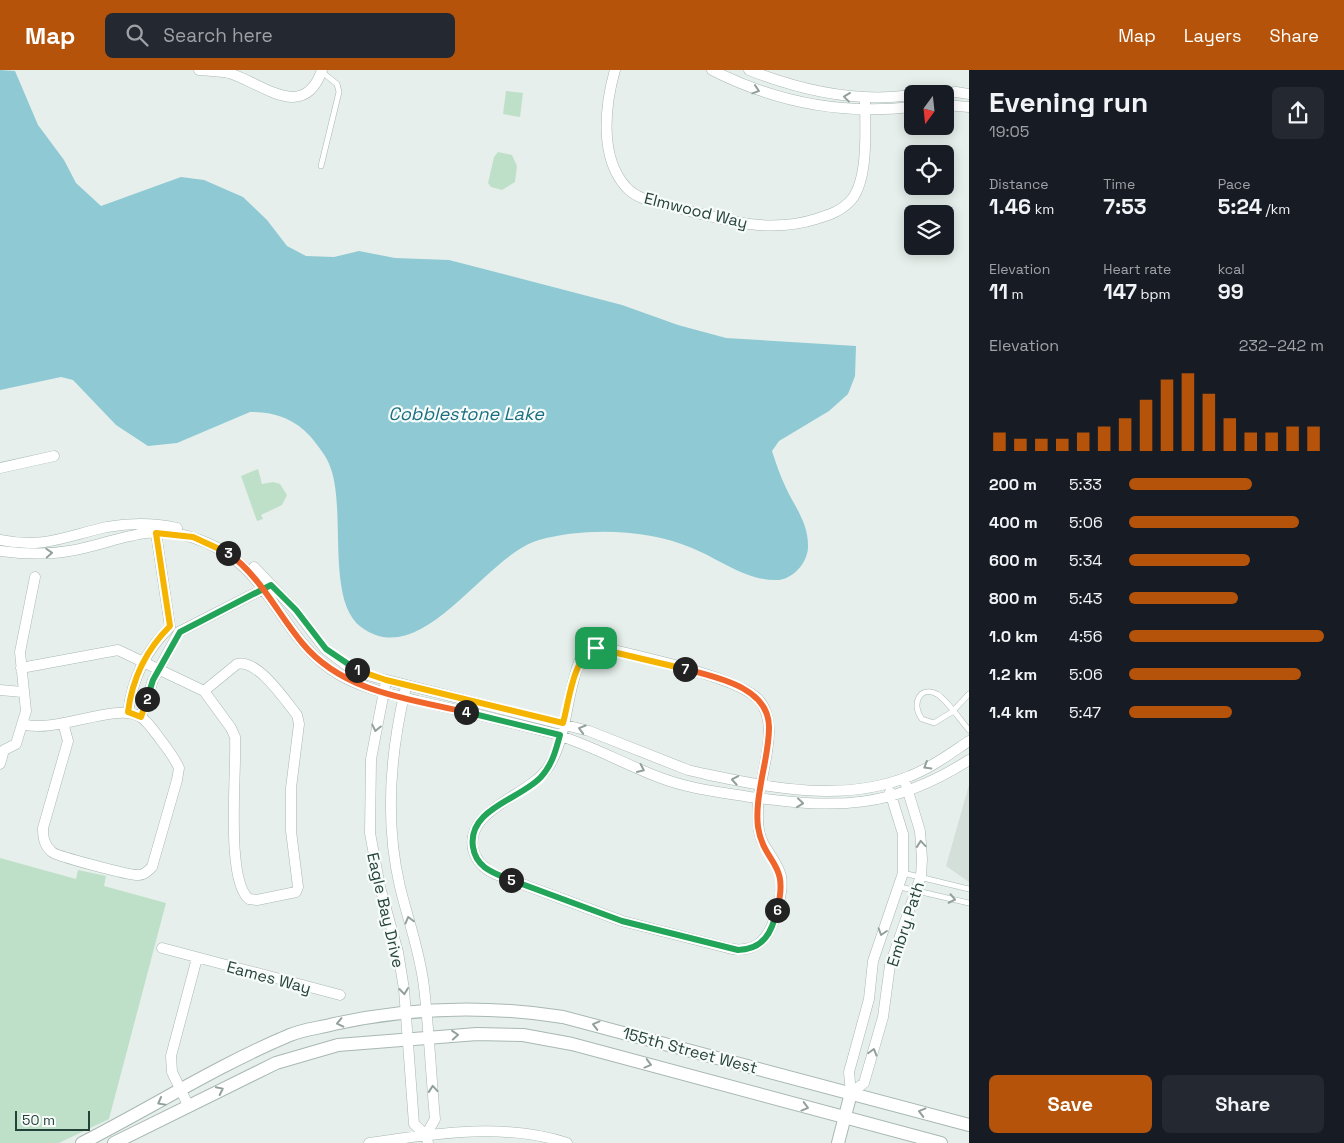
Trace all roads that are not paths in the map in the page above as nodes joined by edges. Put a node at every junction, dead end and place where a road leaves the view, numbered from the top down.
1 (199, 70) edge
2 (615, 70) edge
3 (712, 70) edge
4 (749, 70) edge
5 (322, 71) edge
6 (954, 92) edge
7 (969, 94) edge
8 (904, 96) edge
9 (865, 99) junction
10 (954, 106) edge
11 (969, 107) edge
12 (904, 108) edge
13 (865, 110) junction
14 (321, 166) dead end
15 (54, 456) dead end
16 (0, 468) edge
17 (156, 529) junction
18 (0, 540) edge
19 (66, 540) junction
20 (0, 551) edge
21 (69, 551) junction
22 (35, 577) dead end
23 (268, 587) junction
24 (170, 626) junction
25 (180, 632) junction
26 (326, 649) junction
27 (316, 658) junction
28 (143, 663) junction
29 (21, 668) junction
30 (159, 669) junction
31 (386, 680) junction
32 (406, 686) junction
33 (0, 690) edge
34 (22, 692) junction
35 (204, 692) junction
36 (384, 693) junction
37 (969, 694) edge
38 (403, 698) junction
39 (128, 712) junction
40 (952, 712) junction
41 (141, 717) junction
42 (64, 723) junction
43 (563, 723) junction
44 (22, 724) junction
45 (969, 730) edge
46 (560, 735) junction
47 (969, 741) edge
48 (2, 749) edge
49 (969, 760) edge
50 (0, 764) edge
51 (904, 778) junction
52 (761, 784) junction
53 (887, 784) junction
54 (909, 792) junction
55 (892, 797) junction
56 (759, 798) junction
57 (903, 873) junction
58 (921, 876) junction
59 (900, 887) junction
60 (969, 889) edge
61 (917, 892) junction
62 (969, 903) edge
63 (162, 948) dead end
64 (197, 958) junction
65 (340, 995) dead end
66 (426, 1011) junction
67 (406, 1013) junction
68 (428, 1037) junction
69 (406, 1038) junction
70 (182, 1091) junction
71 (851, 1093) junction
72 (188, 1106) junction
73 (844, 1118) junction
74 (969, 1125) edge
75 (427, 1139) edge
76 (82, 1143) edge
77 (114, 1143) edge
78 (369, 1143) edge
79 (567, 1143) edge
80 (838, 1143) edge
81 (941, 1143) edge

1 - 5 street
2 - 13 street, Elmwood Way
3 -> 13 street
9 -> 4 street
5 - 14 lane
6 - 7 street
8 - 9 street
9 - 13 street
10 - 11 street
12 - 13 street
15 - 16 street
17 - 19 street
17 - 21 street
17 - 23 street
17 - 24 street
18 - 19 street
19 - 21 street
20 -> 21 street
22 - 29 street
23 - 25 street
23 - 26 street
23 - 27 street
24 - 25 street
24 - 28 street
25 - 30 street
26 - 27 street
26 - 31 street
27 - 36 street
28 - 29 street
28 - 30 street
28 - 39 street
29 - 34 street
30 - 35 street
30 - 41 street
31 - 32 street
31 - 36 street, Eagle Bay Drive
32 - 38 street, Eagle Bay Drive
32 - 43 street
33 - 34 street
34 - 44 street
35 - 35 street
36 - 38 street
36 -> 67 street, Eagle Bay Drive
37 - 40 lane
38 - 46 street
66 -> 38 street, Eagle Bay Drive
39 - 41 street
39 - 42 street
40 - 40 lane
40 - 45 lane
41 - 42 street
42 - 44 street
43 - 46 street
52 -> 43 street
43 - 52 street
44 - 48 street
46 -> 56 street
46 - 56 street
47 -> 51 street
48 - 50 street
49 - 54 street
51 - 53 street
51 - 54 street, Embry Path
52 - 53 street
52 - 56 street
53 - 55 street, Embry Path
54 - 55 street
58 -> 54 street, Embry Path
56 -> 55 street
55 - 57 street, Embry Path
57 - 58 lane
57 - 59 street, Embry Path
58 - 60 lane
58 - 61 street, Embry Path
59 - 61 lane
59 -> 71 street, Embry Path
61 -> 62 lane
71 -> 61 street, Embry Path
63 - 64 street, Eames Way
64 - 65 street, Eames Way
64 - 70 street
66 - 67 street, 155th Street West
66 - 68 street, Eagle Bay Drive
71 -> 66 street, 155th Street West
67 - 69 street, Eagle Bay Drive
67 -> 70 street, 155th Street West
68 - 69 street, 155th Street West
68 -> 73 street, 155th Street West
75 -> 68 street, Eagle Bay Drive
72 -> 69 street, 155th Street West
69 - 75 street, Eagle Bay Drive
70 - 72 street
70 -> 76 street, 155th Street West
71 - 73 street, Embry Path
74 -> 71 street, 155th Street West
72 - 77 street, 155th Street West
73 - 80 street, Embry Path
73 - 81 street, 155th Street West
75 - 78 street
75 - 79 street

